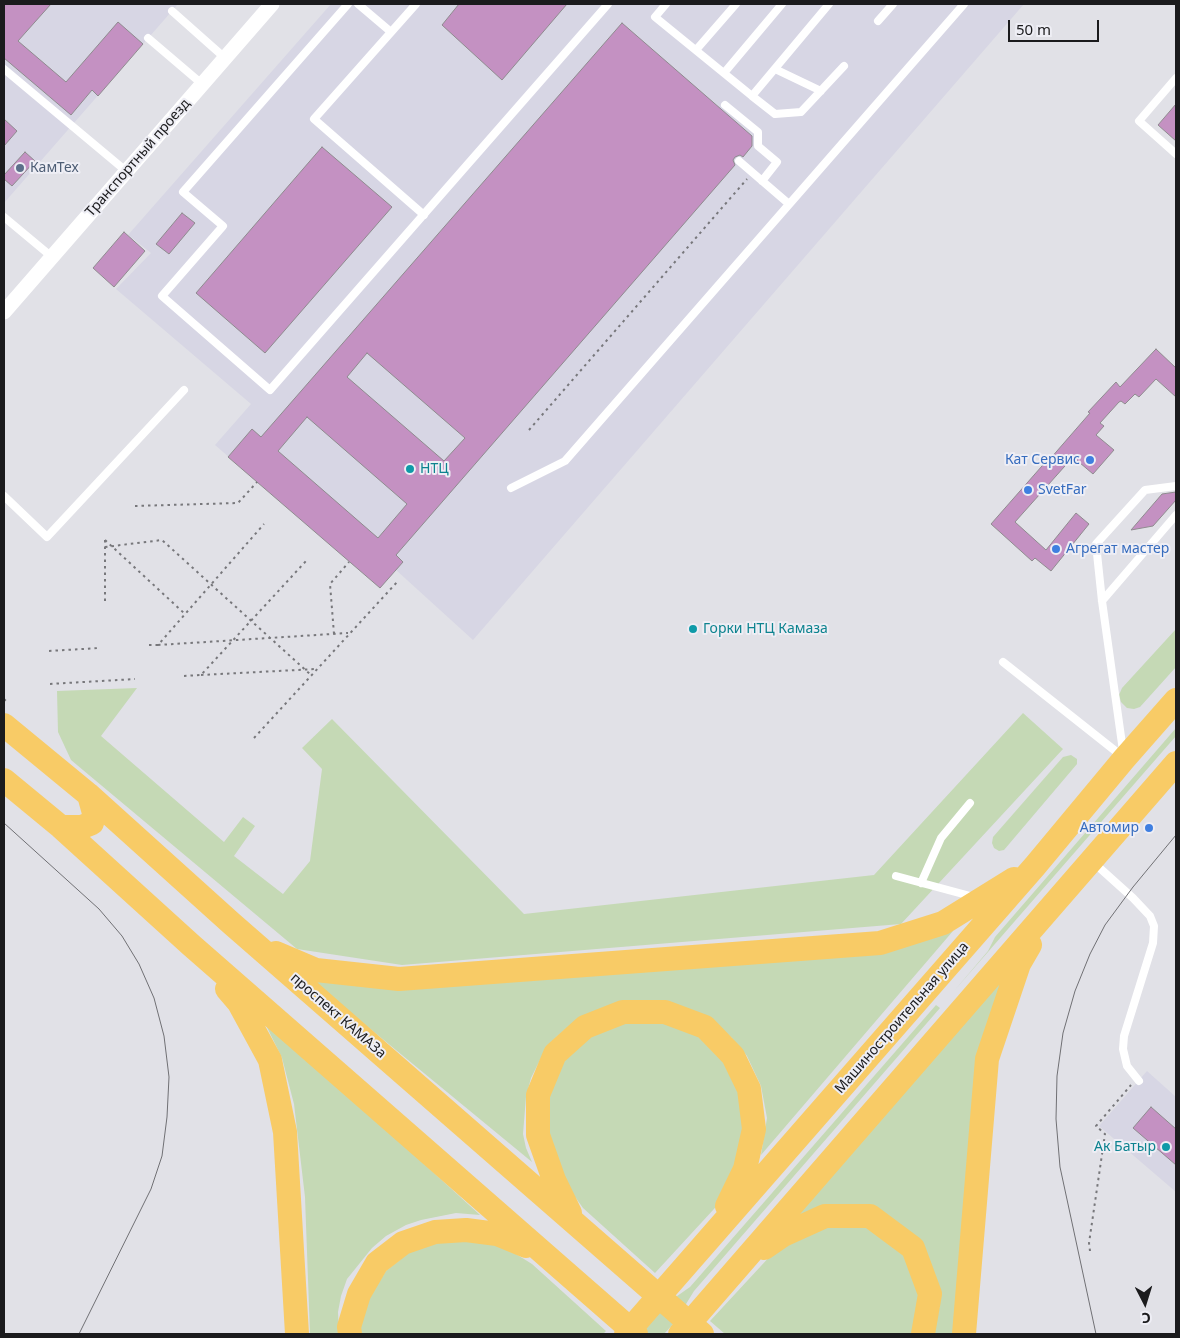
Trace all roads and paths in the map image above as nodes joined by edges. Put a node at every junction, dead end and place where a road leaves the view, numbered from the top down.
1 (272, 4) edge
2 (348, 4) edge
3 (358, 4) edge
4 (416, 4) edge
5 (608, 4) edge
6 (666, 4) edge
7 (736, 4) edge
8 (782, 4) edge
9 (829, 4) edge
10 (893, 4) edge
11 (964, 4) edge
12 (172, 11) dead end
13 (878, 21) dead end
14 (391, 32) junction
15 (148, 38) dead end
16 (696, 50) junction
17 (225, 58) junction
18 (844, 66) dead end
19 (4, 69) edge
20 (775, 69) junction
21 (724, 73) junction
22 (1176, 78) edge
23 (202, 84) junction
24 (820, 91) junction
25 (752, 96) junction
26 (725, 105) dead end
27 (1176, 154) edge
28 (739, 161) dead end
29 (126, 171) junction
30 (753, 173) junction
31 (762, 181) junction
32 (789, 204) junction
33 (424, 215) junction
34 (4, 217) edge
35 (52, 257) junction
36 (4, 312) edge
37 (184, 390) dead end
38 (529, 430) dead end
39 (257, 482) dead end
40 (1176, 486) edge
41 (511, 488) dead end
42 (4, 496) edge
43 (135, 506) dead end
44 (1176, 515) edge
45 (264, 524) dead end
46 (112, 546) junction
47 (105, 547) junction
48 (306, 561) dead end
49 (349, 562) dead end
50 (398, 581) dead end
51 (211, 584) junction
52 (1102, 601) junction
53 (105, 604) dead end
54 (185, 614) junction
55 (251, 620) junction
56 (350, 633) junction
57 (334, 634) junction
58 (270, 638) junction
59 (233, 640) junction
60 (149, 645) dead end
61 (158, 645) junction
62 (99, 648) dead end
63 (49, 651) dead end
64 (1003, 662) dead end
65 (317, 669) junction
66 (306, 670) junction
67 (201, 675) junction
68 (312, 675) junction
69 (184, 676) dead end
70 (135, 679) dead end
71 (50, 684) dead end
72 (4, 699) edge
73 (1176, 700) edge
74 (5, 714) edge
75 (254, 738) dead end
76 (1124, 759) junction
77 (1176, 763) edge
78 (4, 780) edge
79 (89, 795) junction
80 (970, 803) dead end
81 (61, 827) junction
82 (1092, 861) junction
83 (1035, 866) junction
84 (896, 876) dead end
85 (921, 883) junction
86 (1067, 889) junction
87 (980, 899) junction
88 (231, 923) junction
89 (191, 945) junction
90 (1138, 1080) joint
91 (576, 1223) junction
92 (711, 1237) junction
93 (1090, 1251) dead end
94 (544, 1254) junction
95 (740, 1264) junction
96 (297, 1334) edge
97 (350, 1334) edge
98 (626, 1334) edge
99 (636, 1334) edge
100 (680, 1334) edge
101 (702, 1334) edge
102 (923, 1334) edge
103 (964, 1334) edge

1 - 17 street, Транспортный проезд
2 - 33 lane
3 - 14 lane
4 - 14 lane
5 - 33 lane
6 - 16 lane
7 - 16 lane
8 - 21 lane
9 - 20 lane
10 - 13 lane
11 - 32 lane
12 - 17 lane
14 - 33 lane
15 - 23 lane
16 - 21 lane
17 - 23 street, Транспортный проезд
18 - 24 lane
19 - 29 lane
20 - 24 lane
20 - 25 lane
21 - 25 lane
22 - 27 lane
23 - 29 street, Транспортный проезд
24 - 25 lane
26 - 31 lane
28 - 30 lane
29 - 35 street, Транспортный проезд
30 - 31 lane
30 - 38 path
31 - 32 lane
32 - 41 lane
34 - 35 lane
35 - 36 street, Транспортный проезд
37 - 42 lane
39 - 43 path
40 - 52 lane
44 - 52 lane
45 - 51 path
46 - 47 path
46 - 47 path
46 - 51 path
46 - 54 path
47 - 53 path
48 - 55 path
49 - 57 path
50 - 56 path
51 - 54 path
51 - 55 path
52 - 76 lane
54 - 61 path
55 - 58 path
55 - 59 path
56 - 57 path
56 - 65 path
57 - 58 path
58 - 59 path
58 - 66 path
59 - 61 path
59 - 67 path
60 - 61 path
62 - 63 path
64 - 76 lane
65 - 66 path
65 - 68 path
66 - 67 path
66 - 68 path
67 - 69 path
68 - 75 path
70 - 71 path
72 - 74 path
73 - 76 main road, Машиностроительная улица
74 - 79 main road, проспект КАМАЗа
76 - 83 main road, Машиностроительная улица
77 - 82 main road
78 - 81 main road
79 - 81 main road
79 - 88 main road, проспект КАМАЗа
80 - 85 lane
81 - 89 main road
82 - 86 main road
82 - 90 lane
83 - 87 main road
83 - 92 main road, Машиностроительная улица
84 - 85 lane
85 - 87 lane
86 - 95 main road
86 - 103 main road
87 - 88 main road
88 - 91 main road, проспект КАМАЗа
89 - 94 main road
89 - 96 main road
90 - 93 path
91 - 92 main road
91 - 101 main road, проспект КАМАЗа
92 - 98 main road, Машиностроительная улица
94 - 97 main road
94 - 99 main road
95 - 100 main road
95 - 102 main road

